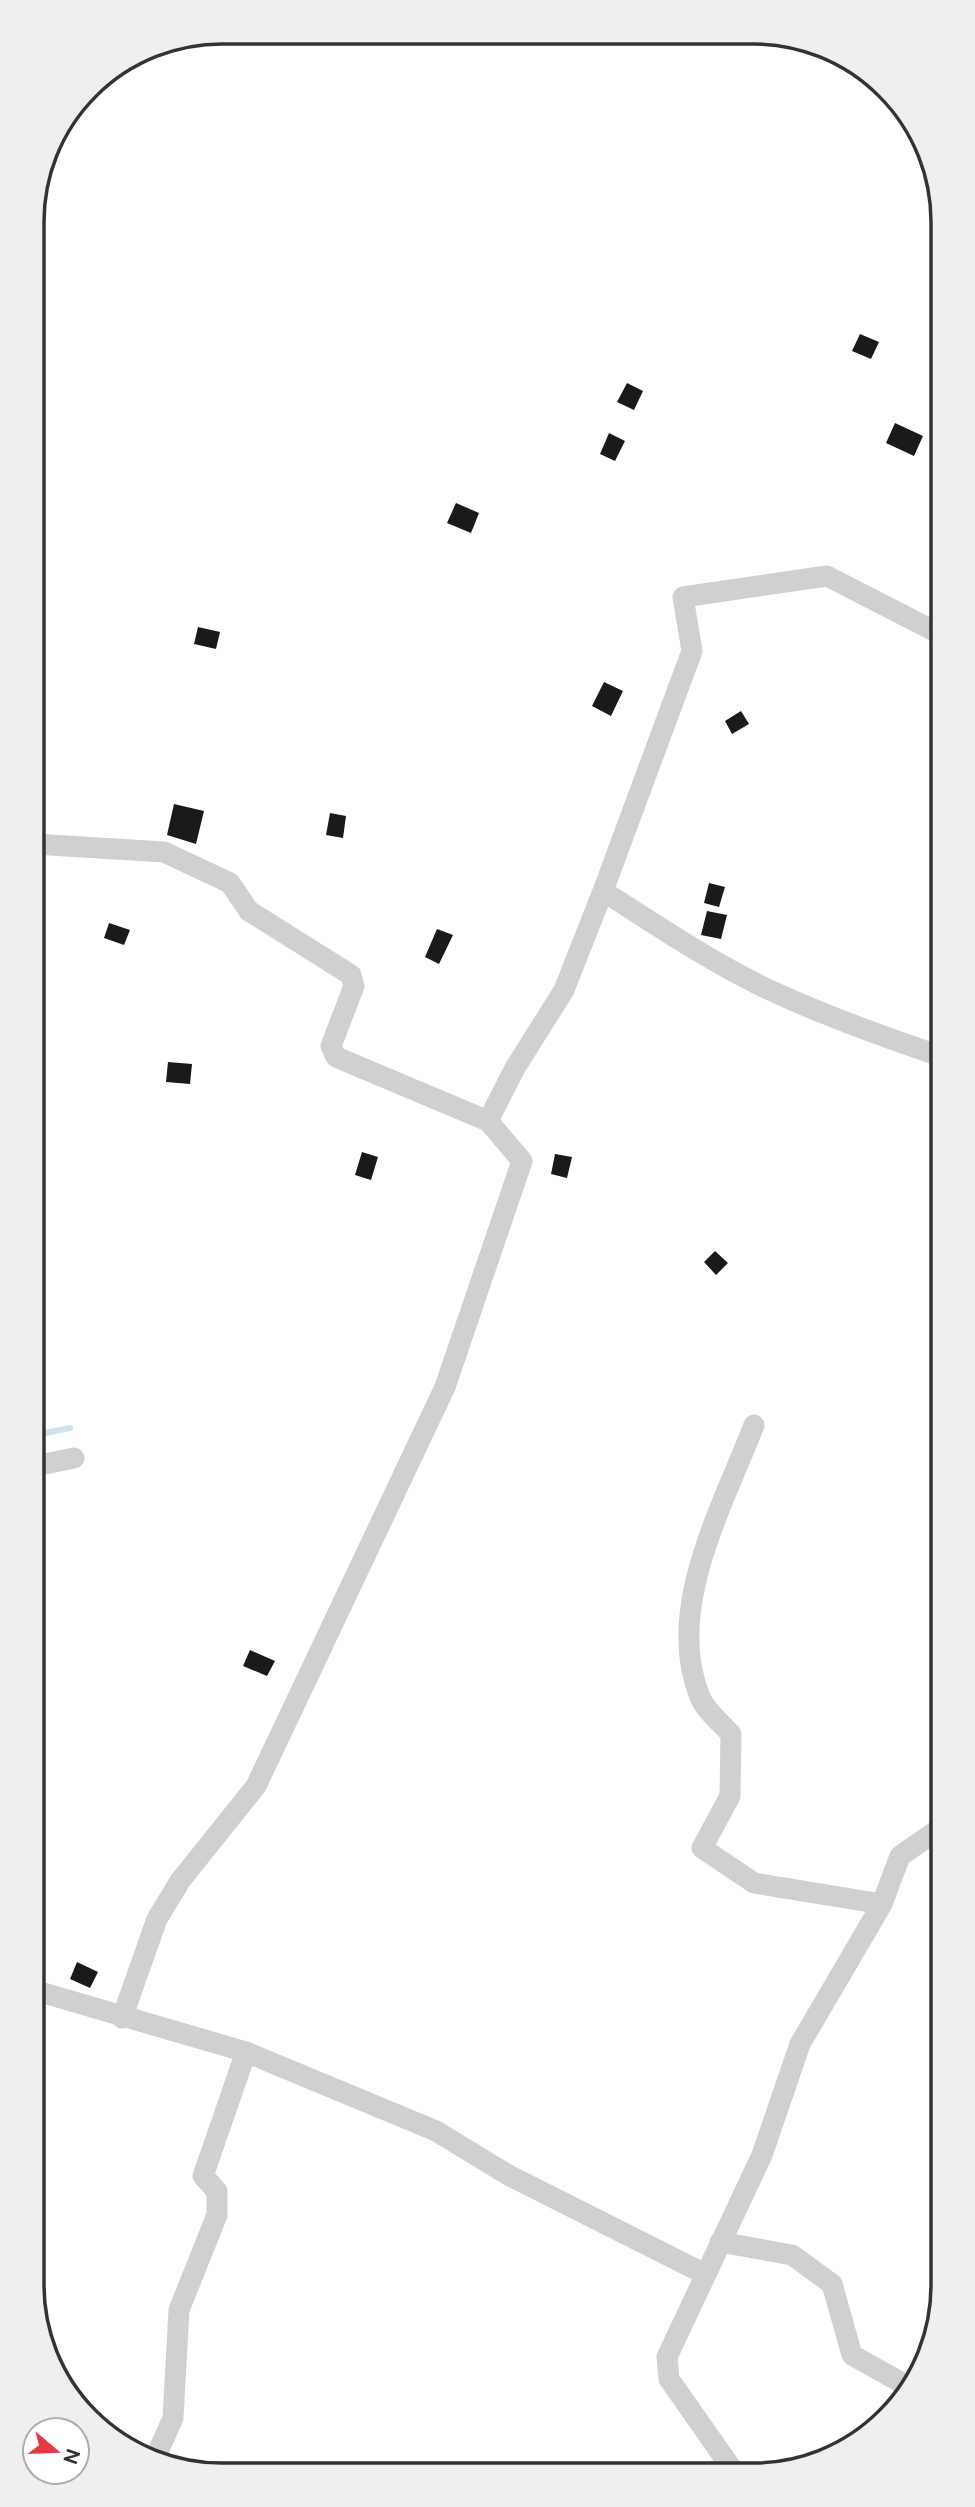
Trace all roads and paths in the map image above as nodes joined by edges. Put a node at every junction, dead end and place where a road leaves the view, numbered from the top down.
1 (931, 629) edge
2 (44, 845) edge
3 (603, 891) junction
4 (931, 1053) edge
5 (488, 1121) junction
6 (754, 1425) dead end
7 (74, 1458) dead end
8 (44, 1464) edge
9 (931, 1835) edge
10 (882, 1904) junction
11 (44, 1993) edge
12 (122, 2018) junction
13 (246, 2052) junction
14 (720, 2242) junction
15 (705, 2274) junction
16 (902, 2383) edge
17 (158, 2452) edge
18 (728, 2463) edge

1 - 3 street
2 - 5 street
3 - 4 street
3 - 5 street
5 - 12 street
6 - 10 street
7 - 8 street
9 - 10 street
10 - 14 street
11 - 12 street
12 - 13 street
13 - 15 street
13 - 17 street
14 - 15 street
14 - 16 street
15 - 18 street

